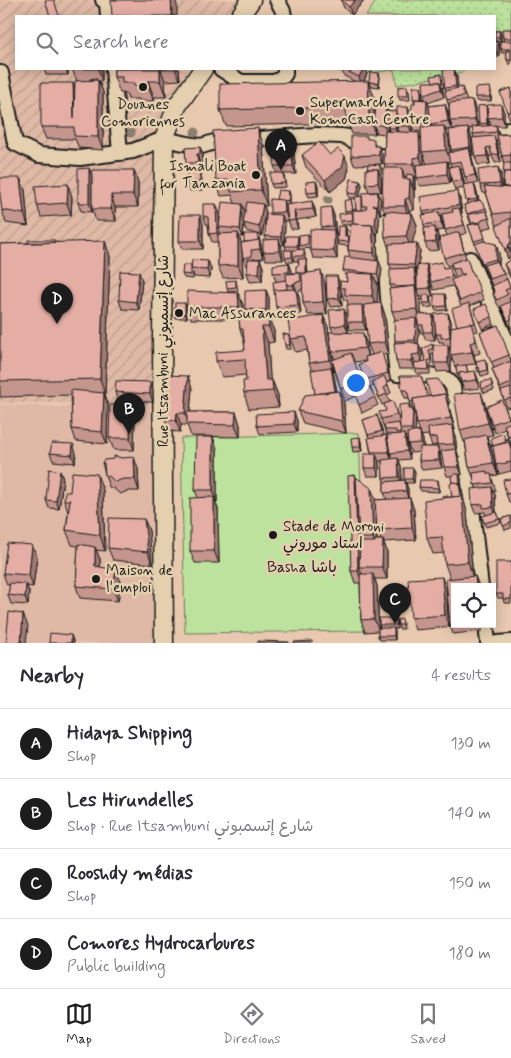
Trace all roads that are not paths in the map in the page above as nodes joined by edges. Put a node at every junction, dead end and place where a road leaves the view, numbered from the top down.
1 (103, 0) edge
2 (251, 0) edge
3 (277, 0) edge
4 (108, 15) edge
5 (241, 15) edge
6 (284, 15) edge
7 (0, 70) edge
8 (113, 70) edge
9 (202, 70) edge
10 (223, 70) edge
11 (285, 70) edge
12 (511, 129) edge
13 (164, 139) junction
14 (120, 152) junction
15 (385, 206) edge
16 (470, 259) dead end
17 (511, 351) edge
18 (511, 429) edge
19 (463, 448) junction
20 (481, 583) edge
21 (486, 628) edge
22 (511, 642) edge
23 (164, 643) edge
24 (488, 643) edge
25 (497, 643) edge

1 - 4 street
2 - 5 main road
3 - 6 street
7 - 14 street
8 - 14 street
9 - 13 main road, Rue Itsambuni شارع إتسمبوني
10 - 11 street
12 - 13 street
13 - 14 street
13 - 23 main road, Rue Itsambuni شارع إتسمبوني
15 - 19 street
16 - 17 street
18 - 19 street
19 - 20 street
21 - 24 street
22 - 25 street

